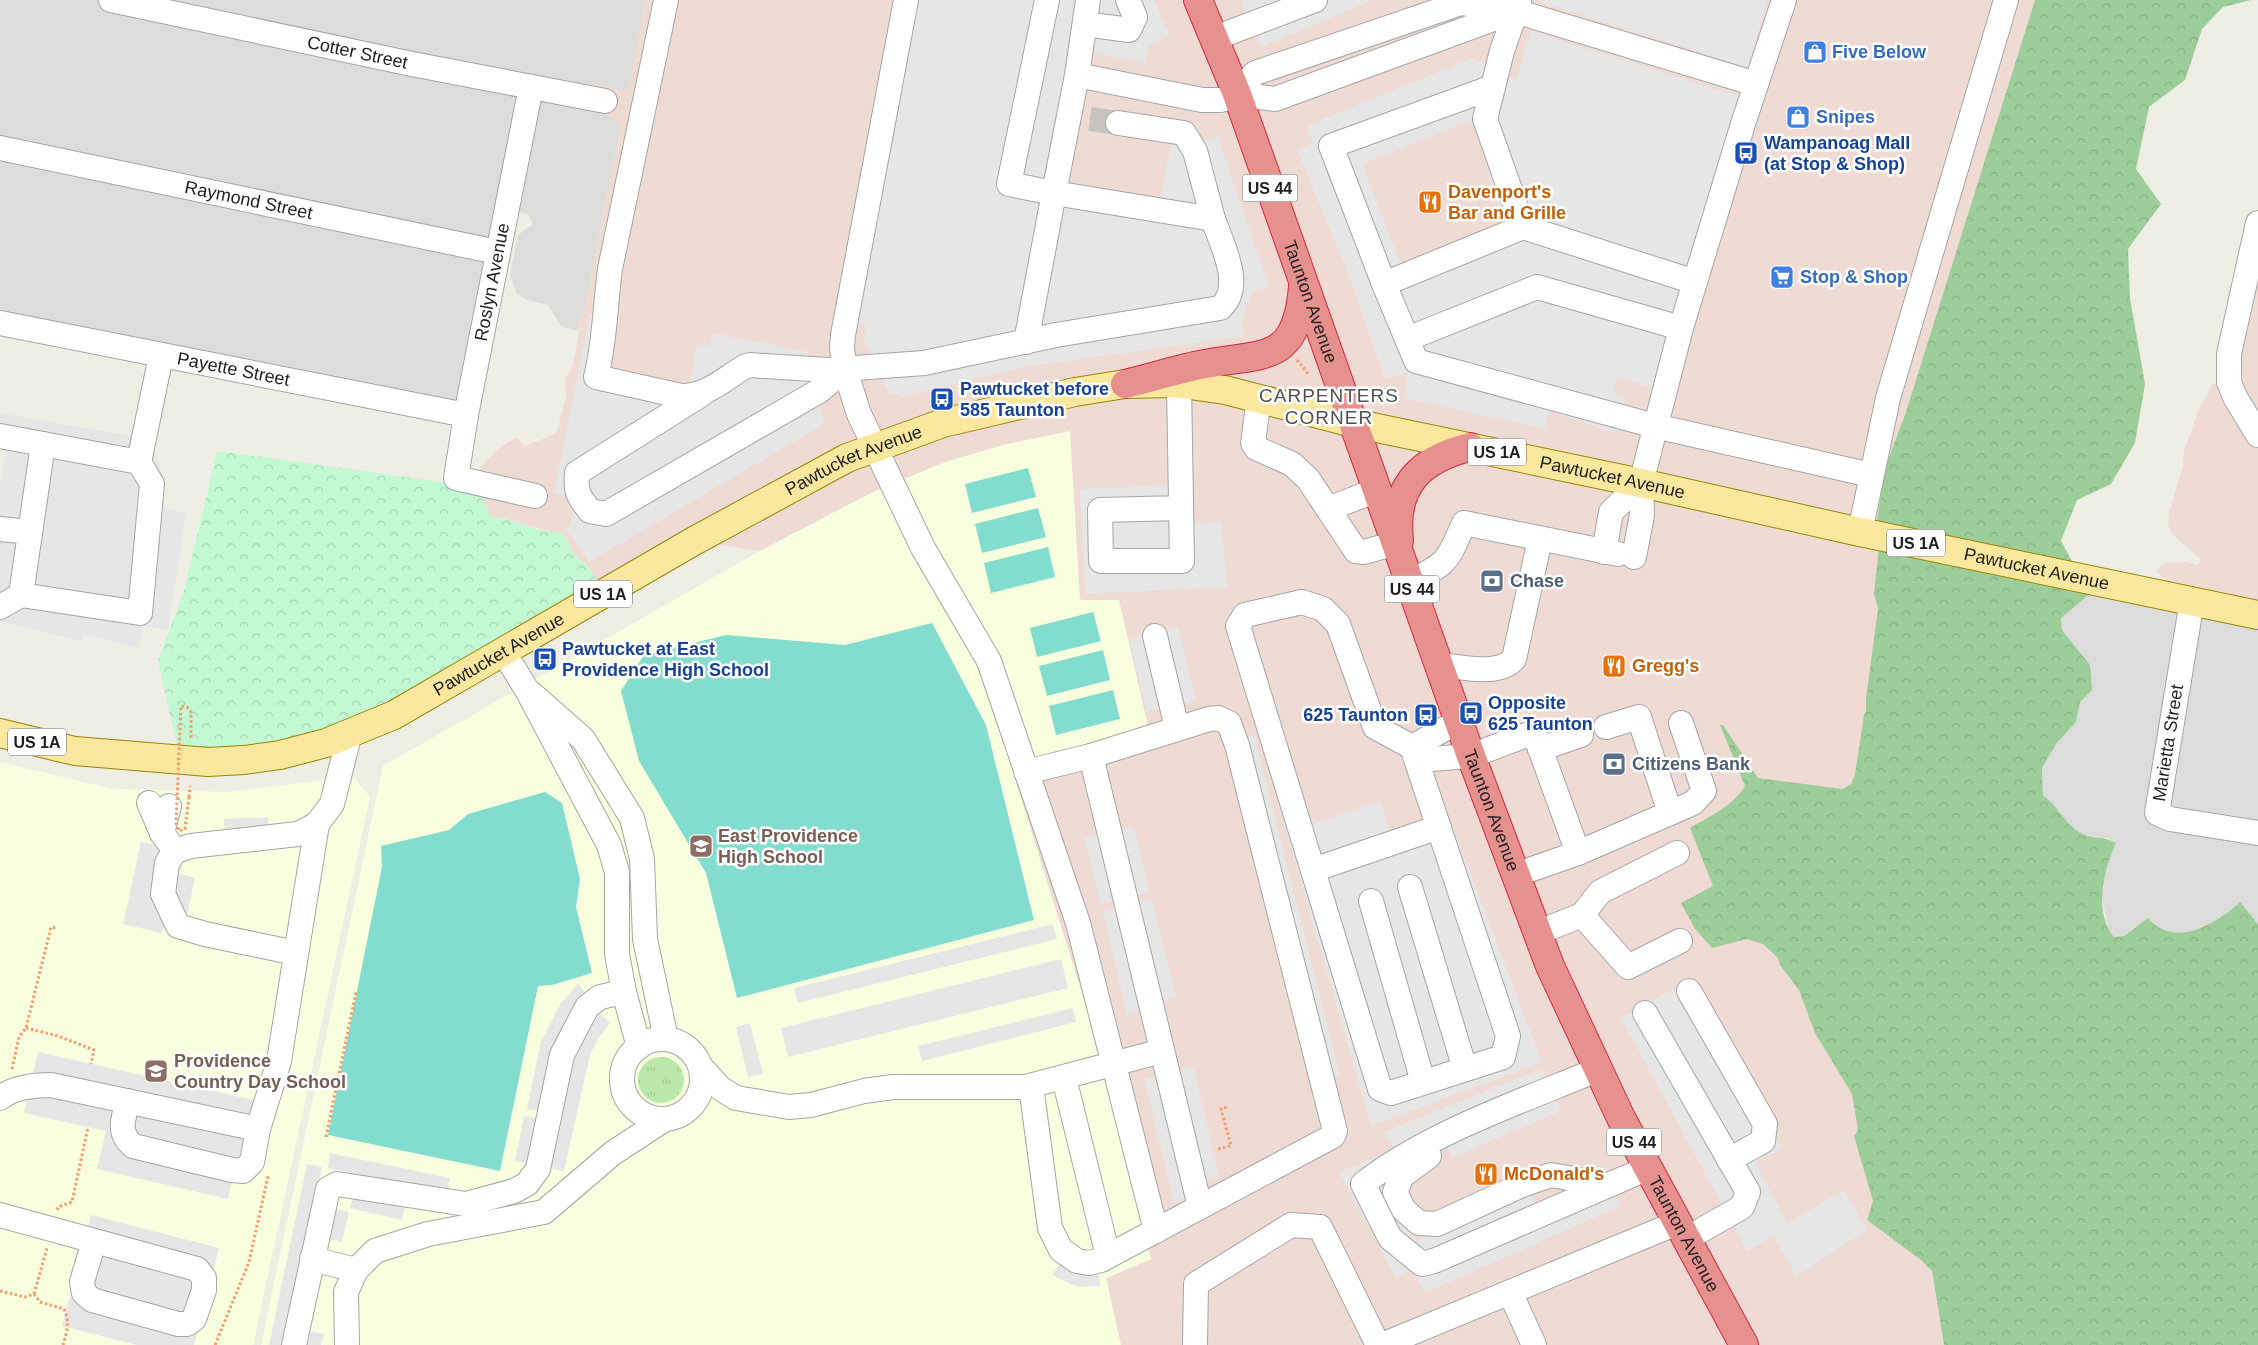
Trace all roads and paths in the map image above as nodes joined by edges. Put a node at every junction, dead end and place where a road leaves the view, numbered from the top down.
1 (111, 0) edge
2 (666, 0) edge
3 (906, 0) edge
4 (1046, 0) edge
5 (1088, 0) edge
6 (1128, 0) edge
7 (1198, 0) edge
8 (1316, 0) edge
9 (1784, 0) edge
10 (2006, 0) edge
11 (1517, 5) edge
12 (1085, 24) junction
13 (1215, 38) junction
14 (1077, 75) junction
15 (1756, 84) junction
16 (531, 87) junction
17 (1493, 87) junction
18 (1237, 94) junction
19 (606, 101) dead end
20 (1118, 123) tunnel mouth
21 (0, 148) edge
22 (1054, 192) junction
23 (1213, 219) junction
24 (2258, 223) edge
25 (1523, 228) junction
26 (497, 252) junction
27 (1695, 282) junction
28 (1304, 283) junction
29 (1384, 284) junction
30 (0, 323) edge
31 (1681, 328) junction
32 (1407, 339) junction
33 (1026, 342) junction
34 (1292, 354) dead end
35 (161, 356) junction
36 (845, 370) junction
37 (1309, 375) dead end
38 (1125, 384) junction
39 (1179, 384) junction
40 (702, 394) junction
41 (1259, 398) junction
42 (466, 416) junction
43 (1353, 423) junction
44 (1655, 426) junction
45 (2258, 435) edge
46 (0, 436) edge
47 (43, 444) junction
48 (1470, 447) junction
49 (874, 448) junction
50 (139, 462) junction
51 (1870, 474) junction
52 (1641, 483) junction
53 (1377, 490) junction
54 (535, 496) dead end
55 (1181, 508) dead end
56 (1328, 509) junction
57 (0, 529) edge
58 (30, 532) junction
59 (1860, 532) junction
60 (1540, 539) junction
61 (1398, 549) junction
62 (1410, 582) junction
63 (21, 595) junction
64 (2192, 601) junction
65 (0, 607) edge
66 (2258, 615) edge
67 (1155, 636) dead end
68 (503, 651) junction
69 (1439, 665) junction
70 (527, 690) junction
71 (1459, 721) junction
72 (1681, 723) dead end
73 (1606, 727) dead end
74 (1178, 728) junction
75 (0, 733) edge
76 (350, 733) junction
77 (1581, 735) dead end
78 (191, 738) dead end
79 (1537, 740) junction
80 (1415, 753) junction
81 (1091, 756) junction
82 (1471, 756) junction
83 (1026, 772) junction
84 (190, 786) dead end
85 (169, 802) junction
86 (1670, 813) junction
87 (317, 824) junction
88 (1439, 827) junction
89 (2258, 833) edge
90 (168, 842) junction
91 (1578, 852) junction
92 (1677, 853) dead end
93 (1313, 870) junction
94 (1515, 875) junction
95 (1410, 887) dead end
96 (1371, 901) dead end
97 (1582, 915) junction
98 (57, 928) dead end
99 (1537, 933) junction
100 (1680, 941) dead end
101 (296, 953) junction
102 (1688, 991) dead end
103 (356, 992) dead end
104 (624, 992) junction
105 (1645, 1013) dead end
106 (26, 1028) junction
107 (666, 1039) junction
108 (639, 1047) junction
109 (1162, 1051) junction
110 (91, 1064) dead end
111 (1115, 1065) junction
112 (701, 1067) junction
113 (1464, 1069) junction
114 (1597, 1070) junction
115 (1064, 1078) junction
116 (1424, 1082) junction
117 (622, 1086) junction
118 (1031, 1086) junction
119 (4, 1095) edge
120 (736, 1098) junction
121 (128, 1102) junction
122 (1228, 1107) dead end
123 (688, 1110) junction
124 (665, 1119) junction
125 (88, 1127) dead end
126 (258, 1129) junction
127 (326, 1137) dead end
128 (1438, 1139) junction
129 (1218, 1149) dead end
130 (613, 1153) junction
131 (1729, 1160) junction
132 (1648, 1168) junction
133 (270, 1170) dead end
134 (1608, 1186) junction
135 (1200, 1207) junction
136 (57, 1213) dead end
137 (0, 1215) edge
138 (1156, 1231) junction
139 (1682, 1231) junction
140 (94, 1241) junction
141 (48, 1247) dead end
142 (1108, 1256) junction
143 (312, 1259) junction
144 (356, 1270) junction
145 (0, 1291) edge
146 (1510, 1292) junction
147 (34, 1294) junction
148 (63, 1345) edge
149 (215, 1345) edge
150 (294, 1345) edge
151 (347, 1345) edge
152 (1195, 1345) edge
153 (1380, 1345) edge
154 (1534, 1345) edge
155 (1744, 1345) edge

1 - 16 street, Cotter Street
2 - 40 street
3 - 36 street
4 - 22 street
5 - 12 street
6 - 12 street
7 - 13 highway, Taunton Avenue / US 44
8 - 13 street
9 - 15 street
10 - 51 street
11 - 15 street
11 - 17 street
11 - 18 street
12 - 14 street
13 - 18 highway, Taunton Avenue / US 44
14 - 18 street
14 - 22 street
15 - 27 street
16 - 19 street, Cotter Street
16 - 26 street, Roslyn Avenue
17 - 25 street
17 - 29 street
18 - 28 highway, Taunton Avenue / US 44
20 - 23 street
21 - 26 street, Raymond Street
22 - 23 street
22 - 33 street
23 - 33 street
24 - 45 street
25 - 27 street
25 - 29 street
26 - 42 street, Roslyn Avenue
27 - 31 street
28 - 38 highway
28 - 43 highway, Taunton Avenue / US 44
29 - 32 street
30 - 35 street, Payette Street
31 - 32 street
31 - 44 street
32 - 44 street
33 - 36 street
34 - 37 path
35 - 42 street, Payette Street
35 - 50 street
36 - 40 street
36 - 40 street
36 - 49 street
38 - 39 main road, Pawtucket Avenue / US 1A
38 - 49 main road, Pawtucket Avenue / US 1A
39 - 41 main road, Pawtucket Avenue / US 1A
39 - 55 street
41 - 43 main road, Pawtucket Avenue / US 1A
41 - 56 street
42 - 54 street, Roslyn Avenue
43 - 48 main road, Pawtucket Avenue / US 1A
43 - 53 highway, Taunton Avenue / US 44
44 - 51 street
44 - 52 street
46 - 47 street
47 - 50 street
47 - 58 street
48 - 52 main road, Pawtucket Avenue / US 1A
48 - 61 highway
49 - 68 main road, Pawtucket Avenue / US 1A
49 - 83 street
50 - 63 street
51 - 59 street
52 - 59 main road, Pawtucket Avenue / US 1A
52 - 60 street
53 - 56 street
53 - 61 highway, Taunton Avenue / US 44
56 - 61 street
57 - 58 street
58 - 63 street
59 - 64 main road, Pawtucket Avenue / US 1A
60 - 62 street
60 - 69 street
61 - 62 highway, Taunton Avenue / US 44
62 - 69 highway, Taunton Avenue / US 44
63 - 65 street
64 - 66 main road, Pawtucket Avenue / US 1A
64 - 89 street, Marietta Street
67 - 74 street
68 - 70 street
68 - 76 main road, Pawtucket Avenue / US 1A
69 - 71 highway, Taunton Avenue / US 44
70 - 104 street
70 - 107 street
71 - 80 street
71 - 82 highway, Taunton Avenue / US 44
72 - 86 street
73 - 86 street
74 - 81 street
74 - 135 street
75 - 76 main road, Pawtucket Avenue / US 1A
76 - 87 street
77 - 79 street
78 - 85 path, bridge
79 - 82 street
79 - 91 street
80 - 82 street
80 - 88 street
80 - 93 street
81 - 83 street
81 - 109 street
82 - 94 highway, Taunton Avenue / US 44
83 - 111 street
84 - 85 path
85 - 90 street
86 - 91 street
87 - 90 street
87 - 101 street
88 - 93 street
88 - 113 street
90 - 101 street
91 - 94 street
92 - 97 street
93 - 116 street
94 - 99 highway, Taunton Avenue / US 44
95 - 113 street
96 - 116 street
97 - 99 street
97 - 100 street
98 - 106 path
99 - 114 highway, Taunton Avenue / US 44
101 - 126 street
102 - 131 street
103 - 127 path
104 - 108 street
104 - 143 street
105 - 131 street
106 - 110 path
106 - 119 path
107 - 108 street
107 - 112 street
108 - 117 street
109 - 111 street
109 - 135 street
111 - 115 street
111 - 138 street
112 - 120 street
112 - 123 street
113 - 116 street
114 - 128 street
114 - 132 highway, Taunton Avenue / US 44
115 - 118 street
115 - 142 street
117 - 124 street
117 - 130 street
118 - 120 street
118 - 142 street
119 - 121 street
120 - 123 street
121 - 126 street
121 - 126 street
122 - 129 path
123 - 124 street
124 - 130 street
125 - 136 path
128 - 134 street
128 - 134 street
130 - 144 street
131 - 139 street
132 - 134 street
132 - 139 highway, Taunton Avenue / US 44
133 - 149 path
135 - 138 street
137 - 140 street
138 - 142 street
139 - 146 street
139 - 155 highway, Taunton Avenue / US 44
140 - 140 street
141 - 147 path
143 - 144 street
143 - 150 street
144 - 151 street
145 - 147 path
146 - 153 street
146 - 154 street
147 - 148 path
152 - 153 street

